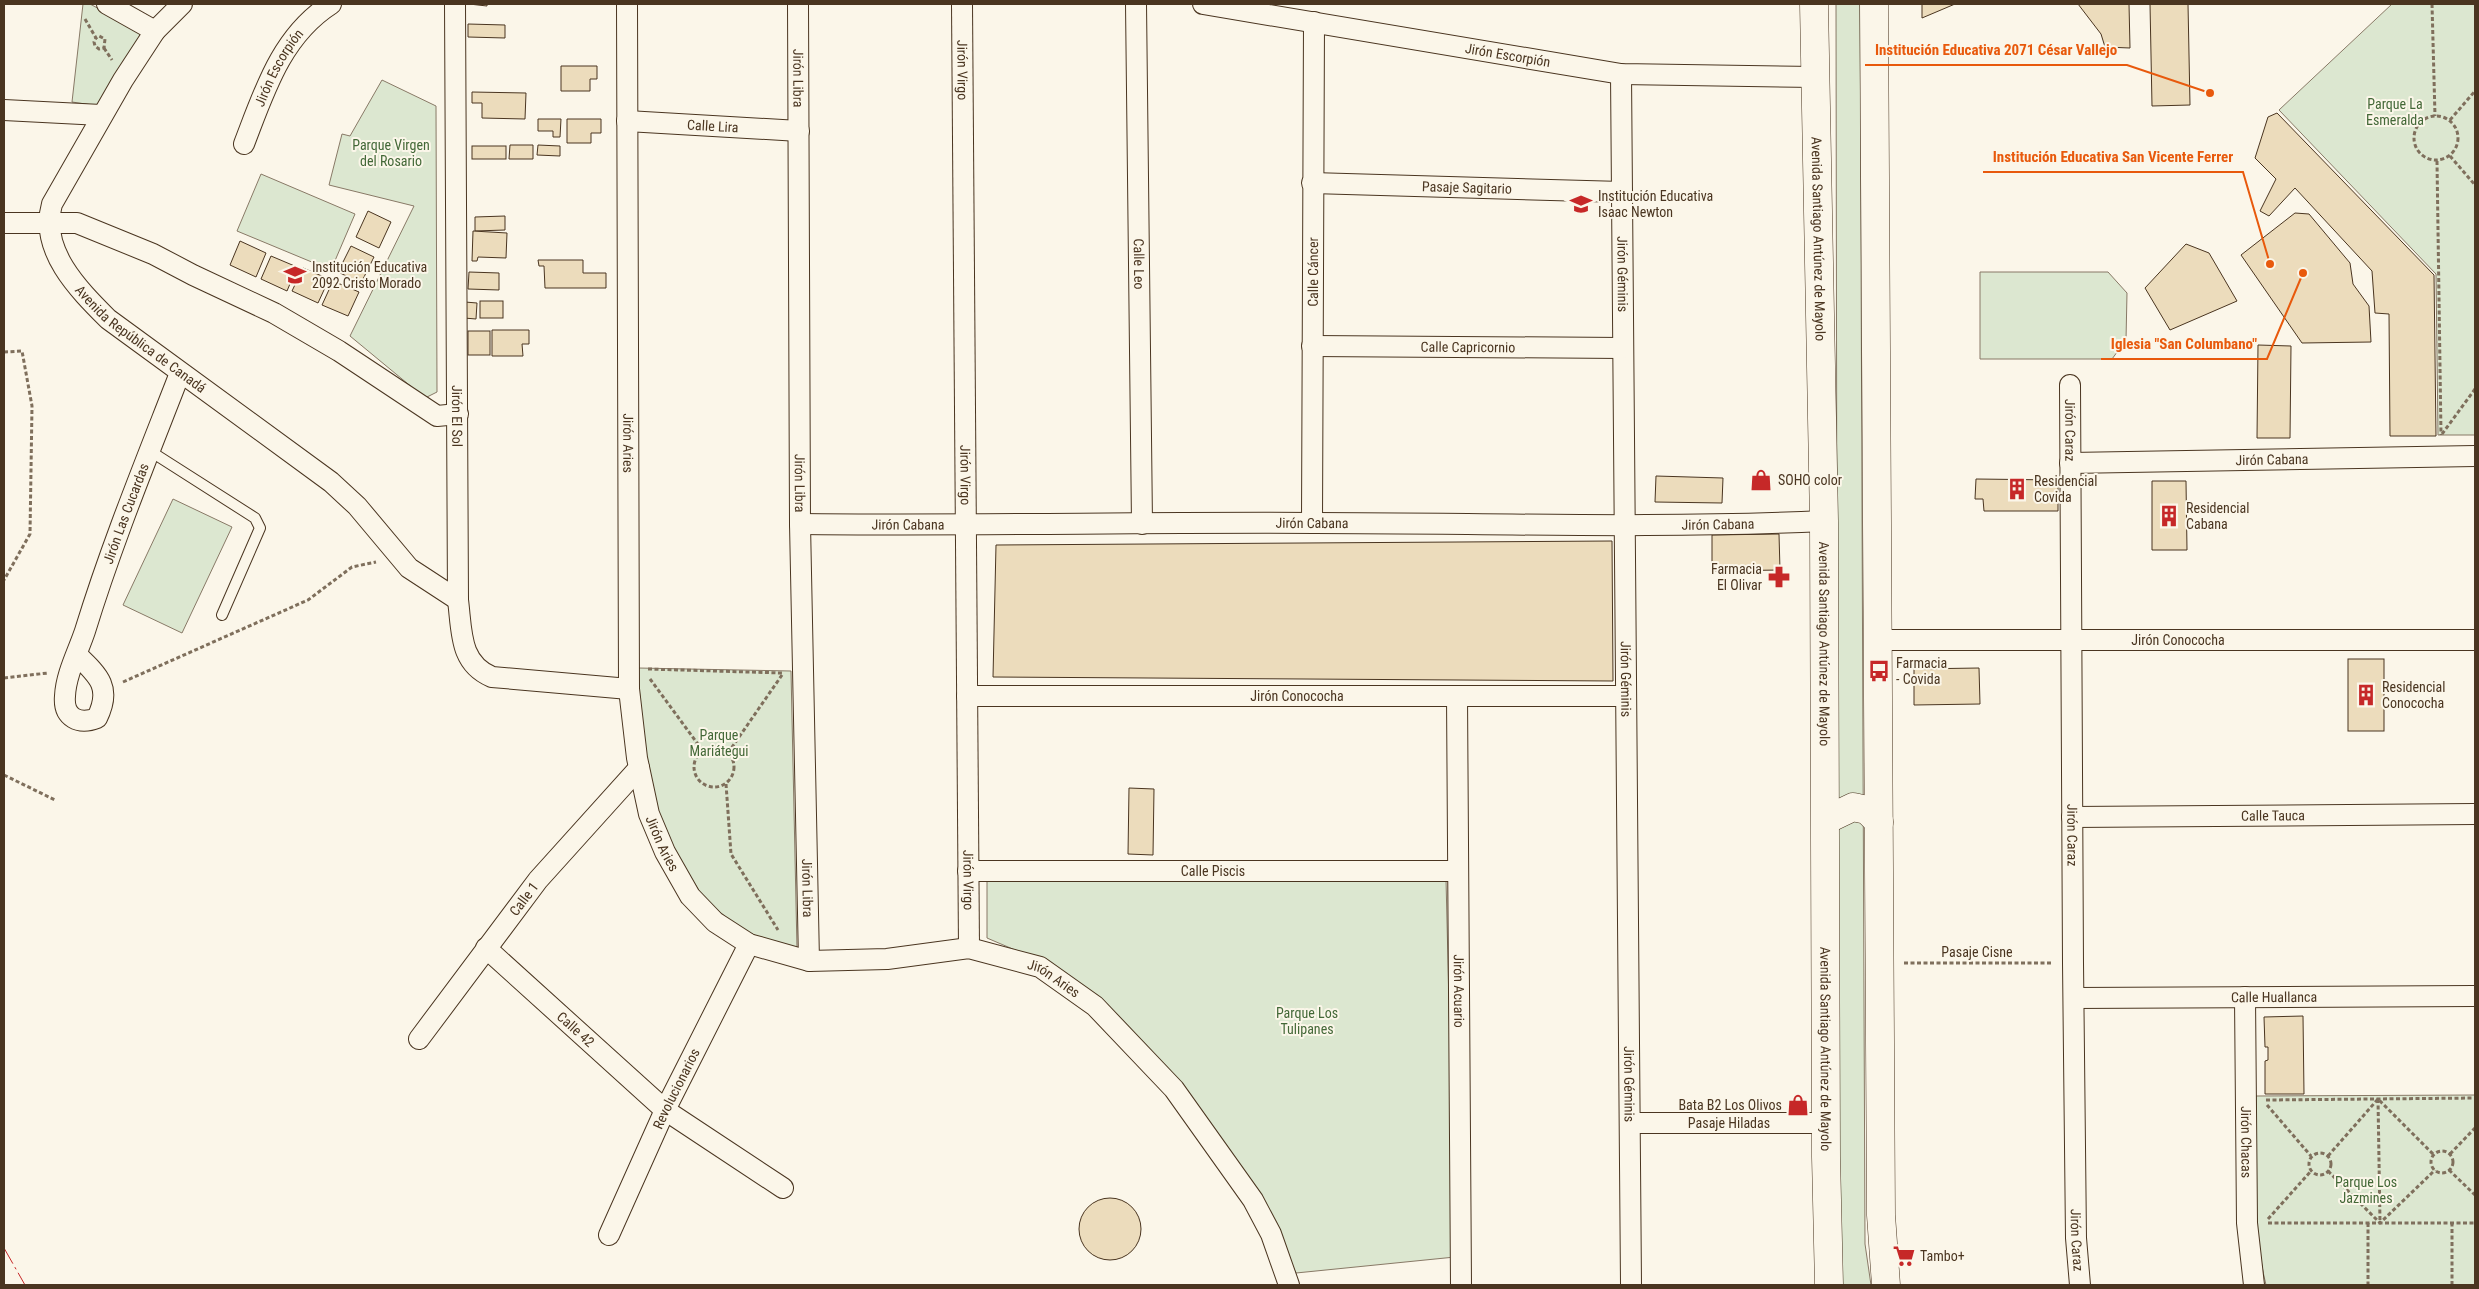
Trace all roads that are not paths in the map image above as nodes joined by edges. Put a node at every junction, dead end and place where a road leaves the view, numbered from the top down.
1 (107, 4) edge
2 (182, 4) edge
3 (331, 4) edge
4 (455, 4) edge
5 (627, 4) edge
6 (798, 4) edge
7 (962, 4) edge
8 (1136, 4) edge
9 (1203, 4) edge
10 (1814, 4) edge
11 (1874, 4) edge
12 (1314, 22) junction
13 (155, 31) junction
14 (1621, 74) junction
15 (1815, 77) junction
16 (4, 110) edge
17 (101, 115) junction
18 (627, 121) junction
19 (799, 131) junction
20 (244, 144) dead end
21 (1312, 183) junction
22 (1622, 192) junction
23 (4, 223) edge
24 (48, 224) junction
25 (1312, 346) junction
26 (1623, 348) junction
27 (180, 373) junction
28 (2070, 385) dead end
29 (458, 414) junction
30 (150, 451) junction
31 (2475, 456) edge
32 (2070, 463) junction
33 (1824, 521) junction
34 (1312, 523) junction
35 (800, 524) junction
36 (1142, 524) junction
37 (1625, 525) junction
38 (966, 526) junction
39 (458, 600) junction
40 (222, 615) dead end
41 (1879, 640) junction
42 (2070, 640) junction
43 (2475, 640) edge
44 (74, 663) road end
45 (629, 689) junction
46 (967, 696) junction
47 (1457, 696) junction
48 (1626, 696) junction
49 (639, 768) junction
50 (1825, 790) junction
51 (1878, 790) junction
52 (2475, 814) edge
53 (2072, 817) junction
54 (1826, 820) junction
55 (1878, 822) junction
56 (968, 871) junction
57 (1458, 871) junction
58 (749, 944) junction
59 (486, 948) junction
60 (969, 948) junction
61 (809, 960) junction
62 (2475, 996) edge
63 (2245, 997) junction
64 (2074, 998) junction
65 (419, 1039) dead end
66 (665, 1110) junction
67 (1630, 1123) junction
68 (1827, 1123) junction
69 (783, 1188) dead end
70 (609, 1235) dead end
71 (1289, 1285) edge
72 (1461, 1285) edge
73 (1631, 1285) edge
74 (1829, 1285) edge
75 (1886, 1285) edge
76 (2080, 1285) edge
77 (2254, 1285) edge

1 - 13 street
2 - 13 street
3 - 20 street, Jirón Escorpión
4 - 29 street, Jirón El Sol
5 - 18 street, Jirón Aries
6 - 19 street, Jirón Libra
7 - 38 street, Jirón Virgo
8 - 36 street, Calle Leo
9 - 12 street, Jirón Escorpión
10 - 15 main road, Avenida Santiago Antúnez de Mayolo
11 - 41 main road
12 - 14 street, Jirón Escorpión
12 - 21 street, Calle Cáncer
13 - 17 street
14 - 15 street, Jirón Escorpión
14 - 22 street, Jirón Géminis
15 - 33 main road, Avenida Santiago Antúnez de Mayolo
16 - 17 street
17 - 24 street
18 - 19 street, Calle Lira
18 - 45 street, Jirón Aries
19 - 35 street, Jirón Libra
21 - 22 street, Pasaje Sagitario
21 - 25 street, Calle Cáncer
22 - 26 street, Jirón Géminis
23 - 24 street
24 - 27 street, Avenida República de Canadá
24 - 29 street
25 - 26 street, Calle Capricornio
25 - 34 street, Calle Cáncer
26 - 37 street, Jirón Géminis
27 - 30 street, Jirón Las Cucardas
27 - 39 street, Avenida República de Canadá
28 - 32 street, Jirón Caraz
29 - 39 street, Jirón El Sol
30 - 40 lane
30 - 44 street, Jirón Las Cucardas
31 - 32 street, Jirón Cabana
32 - 42 street, Jirón Caraz
33 - 37 street, Jirón Cabana
33 - 50 main road, Avenida Santiago Antúnez de Mayolo
34 - 36 street, Jirón Cabana
34 - 37 street, Jirón Cabana
35 - 38 street, Jirón Cabana
35 - 61 street, Jirón Libra
36 - 38 street, Jirón Cabana
37 - 48 street, Jirón Géminis
38 - 46 street, Jirón Virgo
39 - 45 street, Jirón El Sol
41 - 42 street, Jirón Conococha
41 - 51 main road
42 - 43 street, Jirón Conococha
42 - 53 street, Jirón Caraz
45 - 49 street, Jirón Aries
46 - 47 street, Jirón Conococha
46 - 56 street, Jirón Virgo
47 - 48 street, Jirón Conococha
47 - 57 street, Jirón Acuario
48 - 67 street, Jirón Géminis
49 - 58 street, Jirón Aries
49 - 59 street, Calle 1
50 - 51 main road
50 - 54 main road, Avenida Santiago Antúnez de Mayolo
51 - 55 main road
52 - 53 street, Calle Tauca
53 - 64 street, Jirón Caraz
54 - 55 main road
54 - 68 main road, Avenida Santiago Antúnez de Mayolo
55 - 75 main road
56 - 57 street, Calle Piscis
56 - 60 street, Jirón Virgo
57 - 72 street, Jirón Acuario
58 - 61 street, Jirón Aries
58 - 66 street, Revolucionarios
59 - 65 street, Calle 1
59 - 66 street, Calle 42
60 - 61 street, Jirón Aries
60 - 71 street, Jirón Aries
62 - 63 street, Calle Huallanca
63 - 64 street, Calle Huallanca
63 - 77 street, Jirón Chacas
64 - 76 street, Jirón Caraz
66 - 69 street, Calle 42
66 - 70 street, Revolucionarios
67 - 68 street, Pasaje Hiladas
67 - 73 street, Jirón Géminis
68 - 74 main road, Avenida Santiago Antúnez de Mayolo

